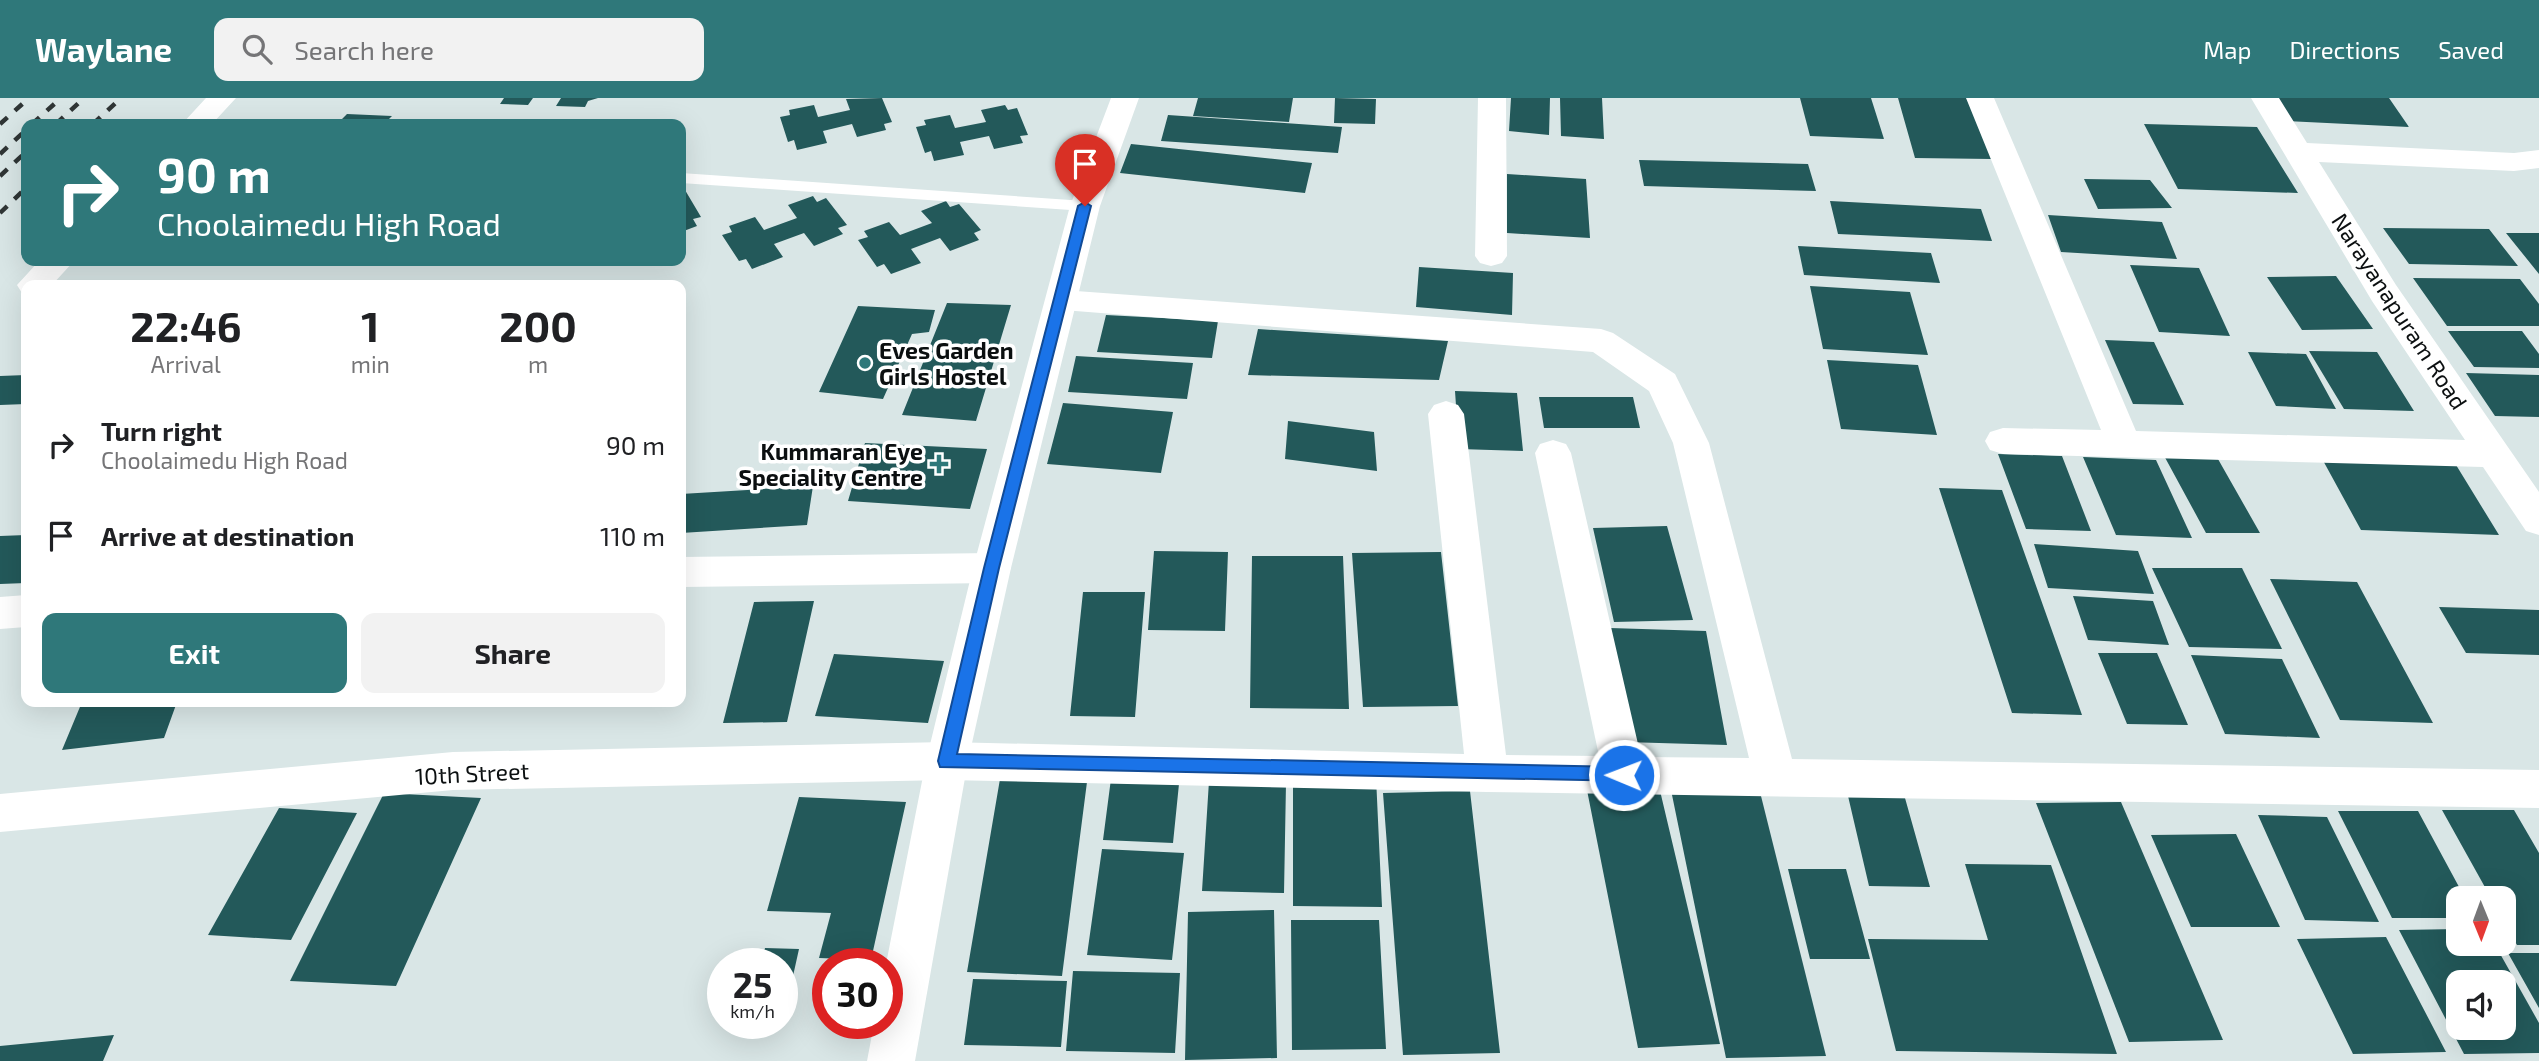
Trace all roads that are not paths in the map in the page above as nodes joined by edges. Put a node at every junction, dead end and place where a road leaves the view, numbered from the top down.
1 (222, 98) edge
2 (1125, 98) edge
3 (1492, 98) edge
4 (1980, 98) edge
5 (2265, 98) edge
6 (200, 119) edge
7 (2298, 152) junction
8 (2539, 159) edge
9 (686, 178) edge
10 (1085, 206) junction
11 (1491, 256) dead end
12 (53, 266) edge
13 (38, 280) edge
14 (1062, 301) junction
15 (1446, 414) dead end
16 (2003, 441) dead end
17 (2124, 444) junction
18 (1553, 453) dead end
19 (2496, 454) junction
20 (2539, 521) edge
21 (992, 568) junction
22 (686, 572) edge
23 (21, 611) edge
24 (0, 612) edge
25 (947, 761) junction
26 (1487, 774) junction
27 (1624, 775) junction
28 (1775, 777) junction
29 (2539, 789) edge
30 (0, 813) edge
31 (891, 1061) edge

1 - 6 street
2 - 10 street
3 - 11 street
4 - 17 street
5 - 7 street, Narayanapuram Road
7 - 8 street
7 - 19 street, Narayanapuram Road
9 - 10 lane
10 - 14 street
12 - 13 street
14 - 21 street
14 - 28 street
15 - 26 street
16 - 17 street
17 - 19 street
18 - 27 street
19 - 20 street, Narayanapuram Road
21 - 22 street
21 - 25 street
23 - 24 street
25 - 26 street, 10th Street
25 - 30 street, 10th Street
25 - 31 street
26 - 27 street, 10th Street
27 - 28 street, 10th Street
28 - 29 street, 10th Street

